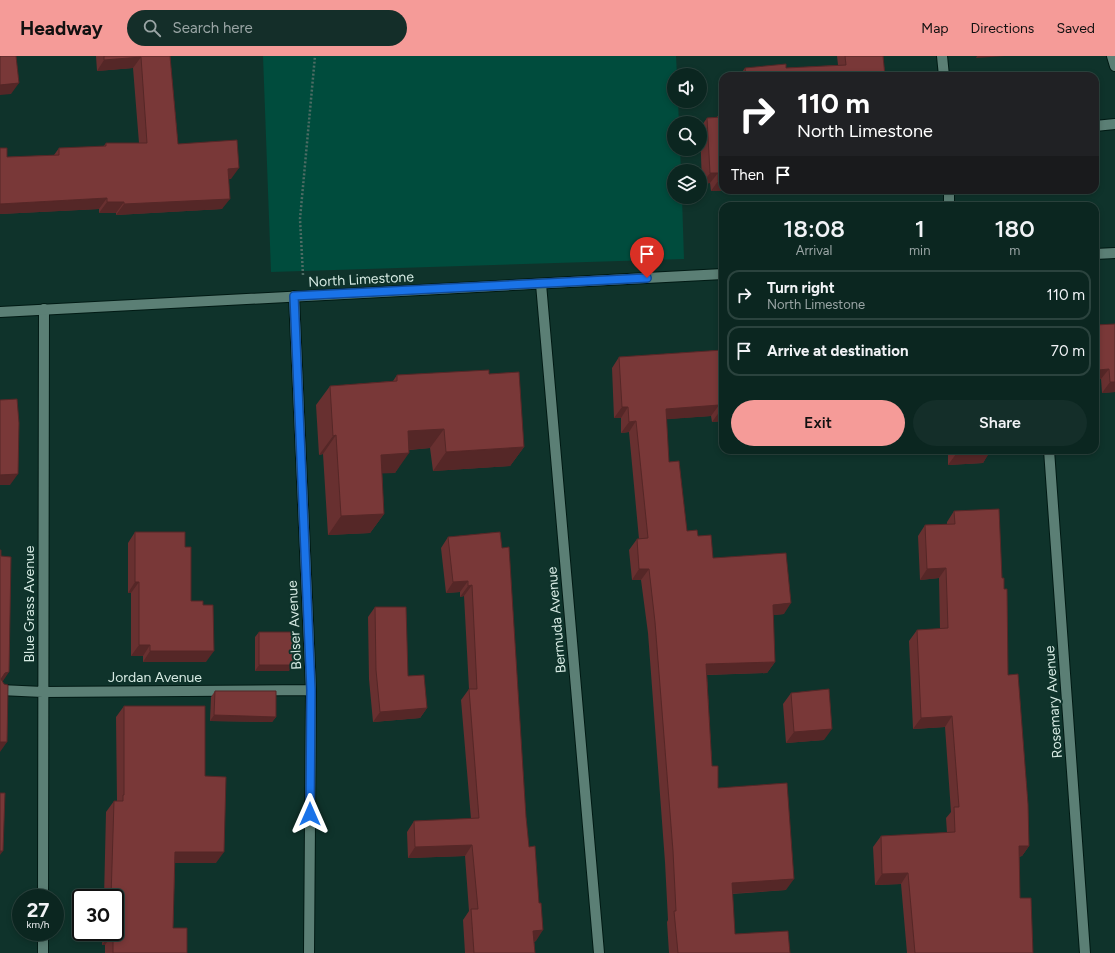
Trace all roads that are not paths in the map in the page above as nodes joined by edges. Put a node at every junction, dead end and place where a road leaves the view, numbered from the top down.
1 (942, 56) edge
2 (1112, 56) edge
3 (1115, 66) edge
4 (944, 72) edge
5 (1115, 124) edge
6 (1099, 126) edge
7 (1115, 253) edge
8 (1099, 254) edge
9 (719, 274) edge
10 (541, 284) junction
11 (294, 296) junction
12 (44, 310) junction
13 (0, 312) edge
14 (1049, 454) edge
15 (0, 690) edge
16 (311, 690) junction
17 (43, 692) junction
18 (43, 889) edge
19 (43, 941) edge
20 (43, 953) edge
21 (309, 953) edge
22 (599, 953) edge
23 (1085, 953) edge

1 - 4 street
2 - 3 street
5 - 6 street
7 - 8 street
9 - 10 street, North Limestone
10 - 11 street, North Limestone
10 - 22 street, Bermuda Avenue
11 - 12 street, North Limestone
11 - 16 street, Bolser Avenue
12 - 13 street, North Limestone
12 - 17 street, Blue Grass Avenue
14 - 23 street, Rosemary Avenue
15 - 17 street, Jordan Avenue
16 - 17 street, Jordan Avenue
16 - 21 street, Bolser Avenue
17 - 18 street, Blue Grass Avenue
19 - 20 street

